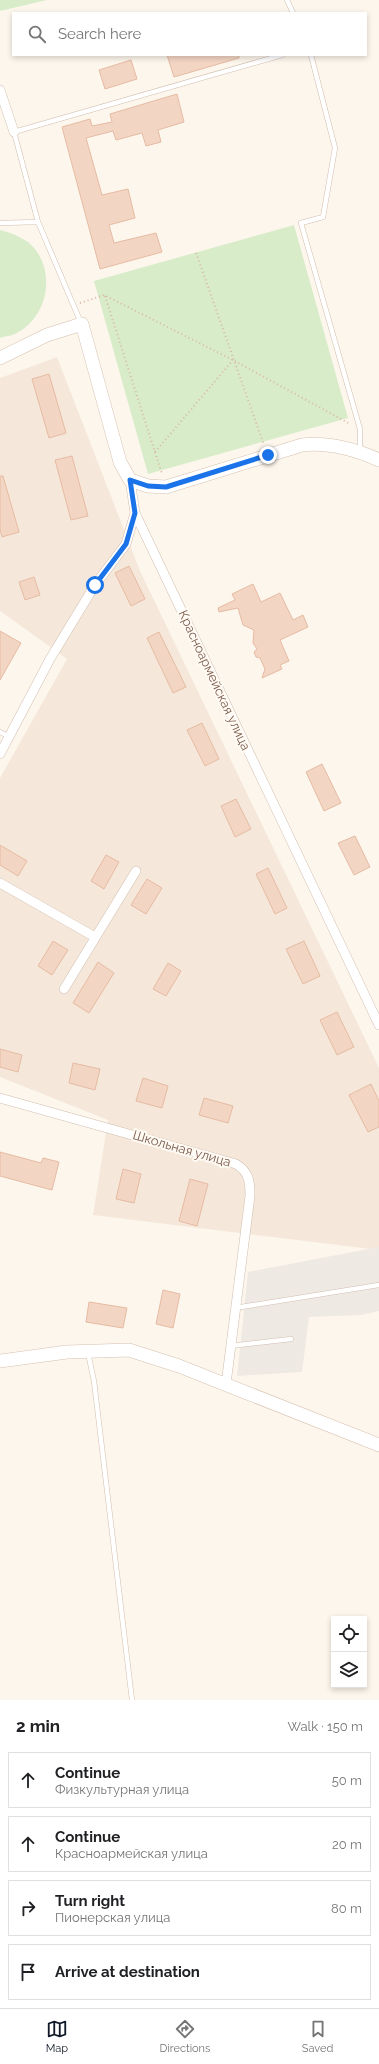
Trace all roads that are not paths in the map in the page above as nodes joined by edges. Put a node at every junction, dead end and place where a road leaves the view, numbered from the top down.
1 (287, 0) edge
2 (293, 12) edge
3 (279, 56) edge
4 (310, 56) edge
5 (0, 90) edge
6 (14, 132) junction
7 (38, 222) junction
8 (0, 223) edge
9 (82, 324) junction
10 (0, 358) edge
11 (360, 452) junction
12 (379, 460) edge
13 (130, 480) junction
14 (135, 513) junction
15 (0, 732) edge
16 (10, 737) junction
17 (0, 754) edge
18 (136, 871) dead end
19 (0, 883) edge
20 (95, 937) junction
21 (64, 989) dead end
22 (379, 1025) edge
23 (0, 1098) edge
24 (379, 1285) edge
25 (235, 1308) junction
26 (291, 1339) dead end
27 (230, 1346) junction
28 (88, 1352) junction
29 (0, 1361) edge
30 (226, 1384) junction
31 (379, 1445) edge
32 (132, 1700) edge

1 - 2 lane
3 - 6 lane
4 - 11 lane
5 - 6 street
6 - 7 lane
7 - 8 lane
7 - 9 lane
9 - 10 main road
9 - 13 main road, Красноармейская улица
11 - 12 main road
11 - 13 main road
13 - 14 street, Красноармейская улица
14 - 16 street
14 - 22 street, Красноармейская улица
15 - 16 lane
16 - 17 street
18 - 20 street
19 - 20 street
20 - 21 street
23 - 25 street, Школьная улица
24 - 25 lane
25 - 27 street, Школьная улица
26 - 27 lane
27 - 30 street, Школьная улица
28 - 29 main road
28 - 30 main road
28 - 32 lane
30 - 31 main road

